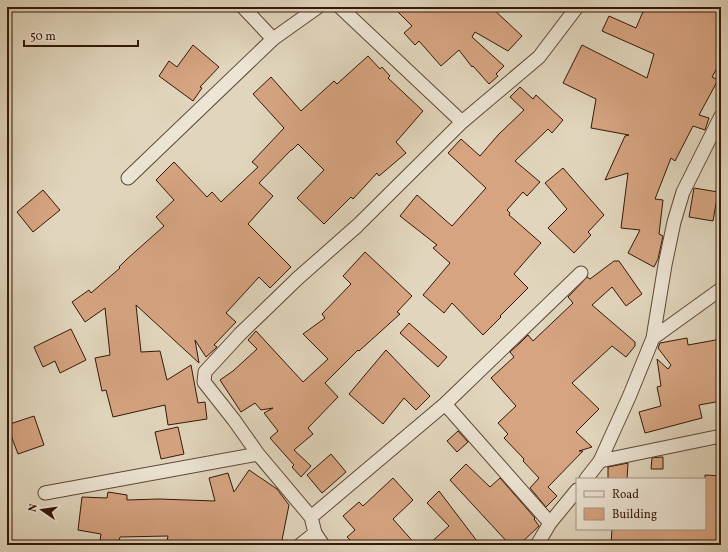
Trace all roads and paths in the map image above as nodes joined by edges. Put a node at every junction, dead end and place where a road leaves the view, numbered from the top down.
1 (243, 7) edge
2 (318, 7) edge
3 (340, 7) edge
4 (577, 7) edge
5 (273, 39) junction
6 (721, 116) edge
7 (462, 122) junction
8 (128, 178) dead end
9 (582, 273) dead end
10 (721, 289) edge
11 (653, 338) junction
12 (445, 404) junction
13 (721, 436) edge
14 (258, 454) junction
15 (600, 462) junction
16 (587, 478) edge
17 (576, 491) edge
18 (45, 493) dead end
19 (311, 517) junction
20 (550, 524) junction
21 (315, 533) junction
22 (300, 545) edge
23 (323, 545) edge
24 (537, 545) edge

1 - 5 street
2 - 5 street
3 - 7 street
4 - 7 street
5 - 8 street
6 - 11 street
7 - 14 street
9 - 12 street
10 - 11 street
11 - 15 street
12 - 19 street
12 - 20 street
13 - 15 street
14 - 18 street
14 - 19 street
15 - 16 street
17 - 20 street
19 - 21 street
20 - 24 street
21 - 22 street
21 - 23 street

